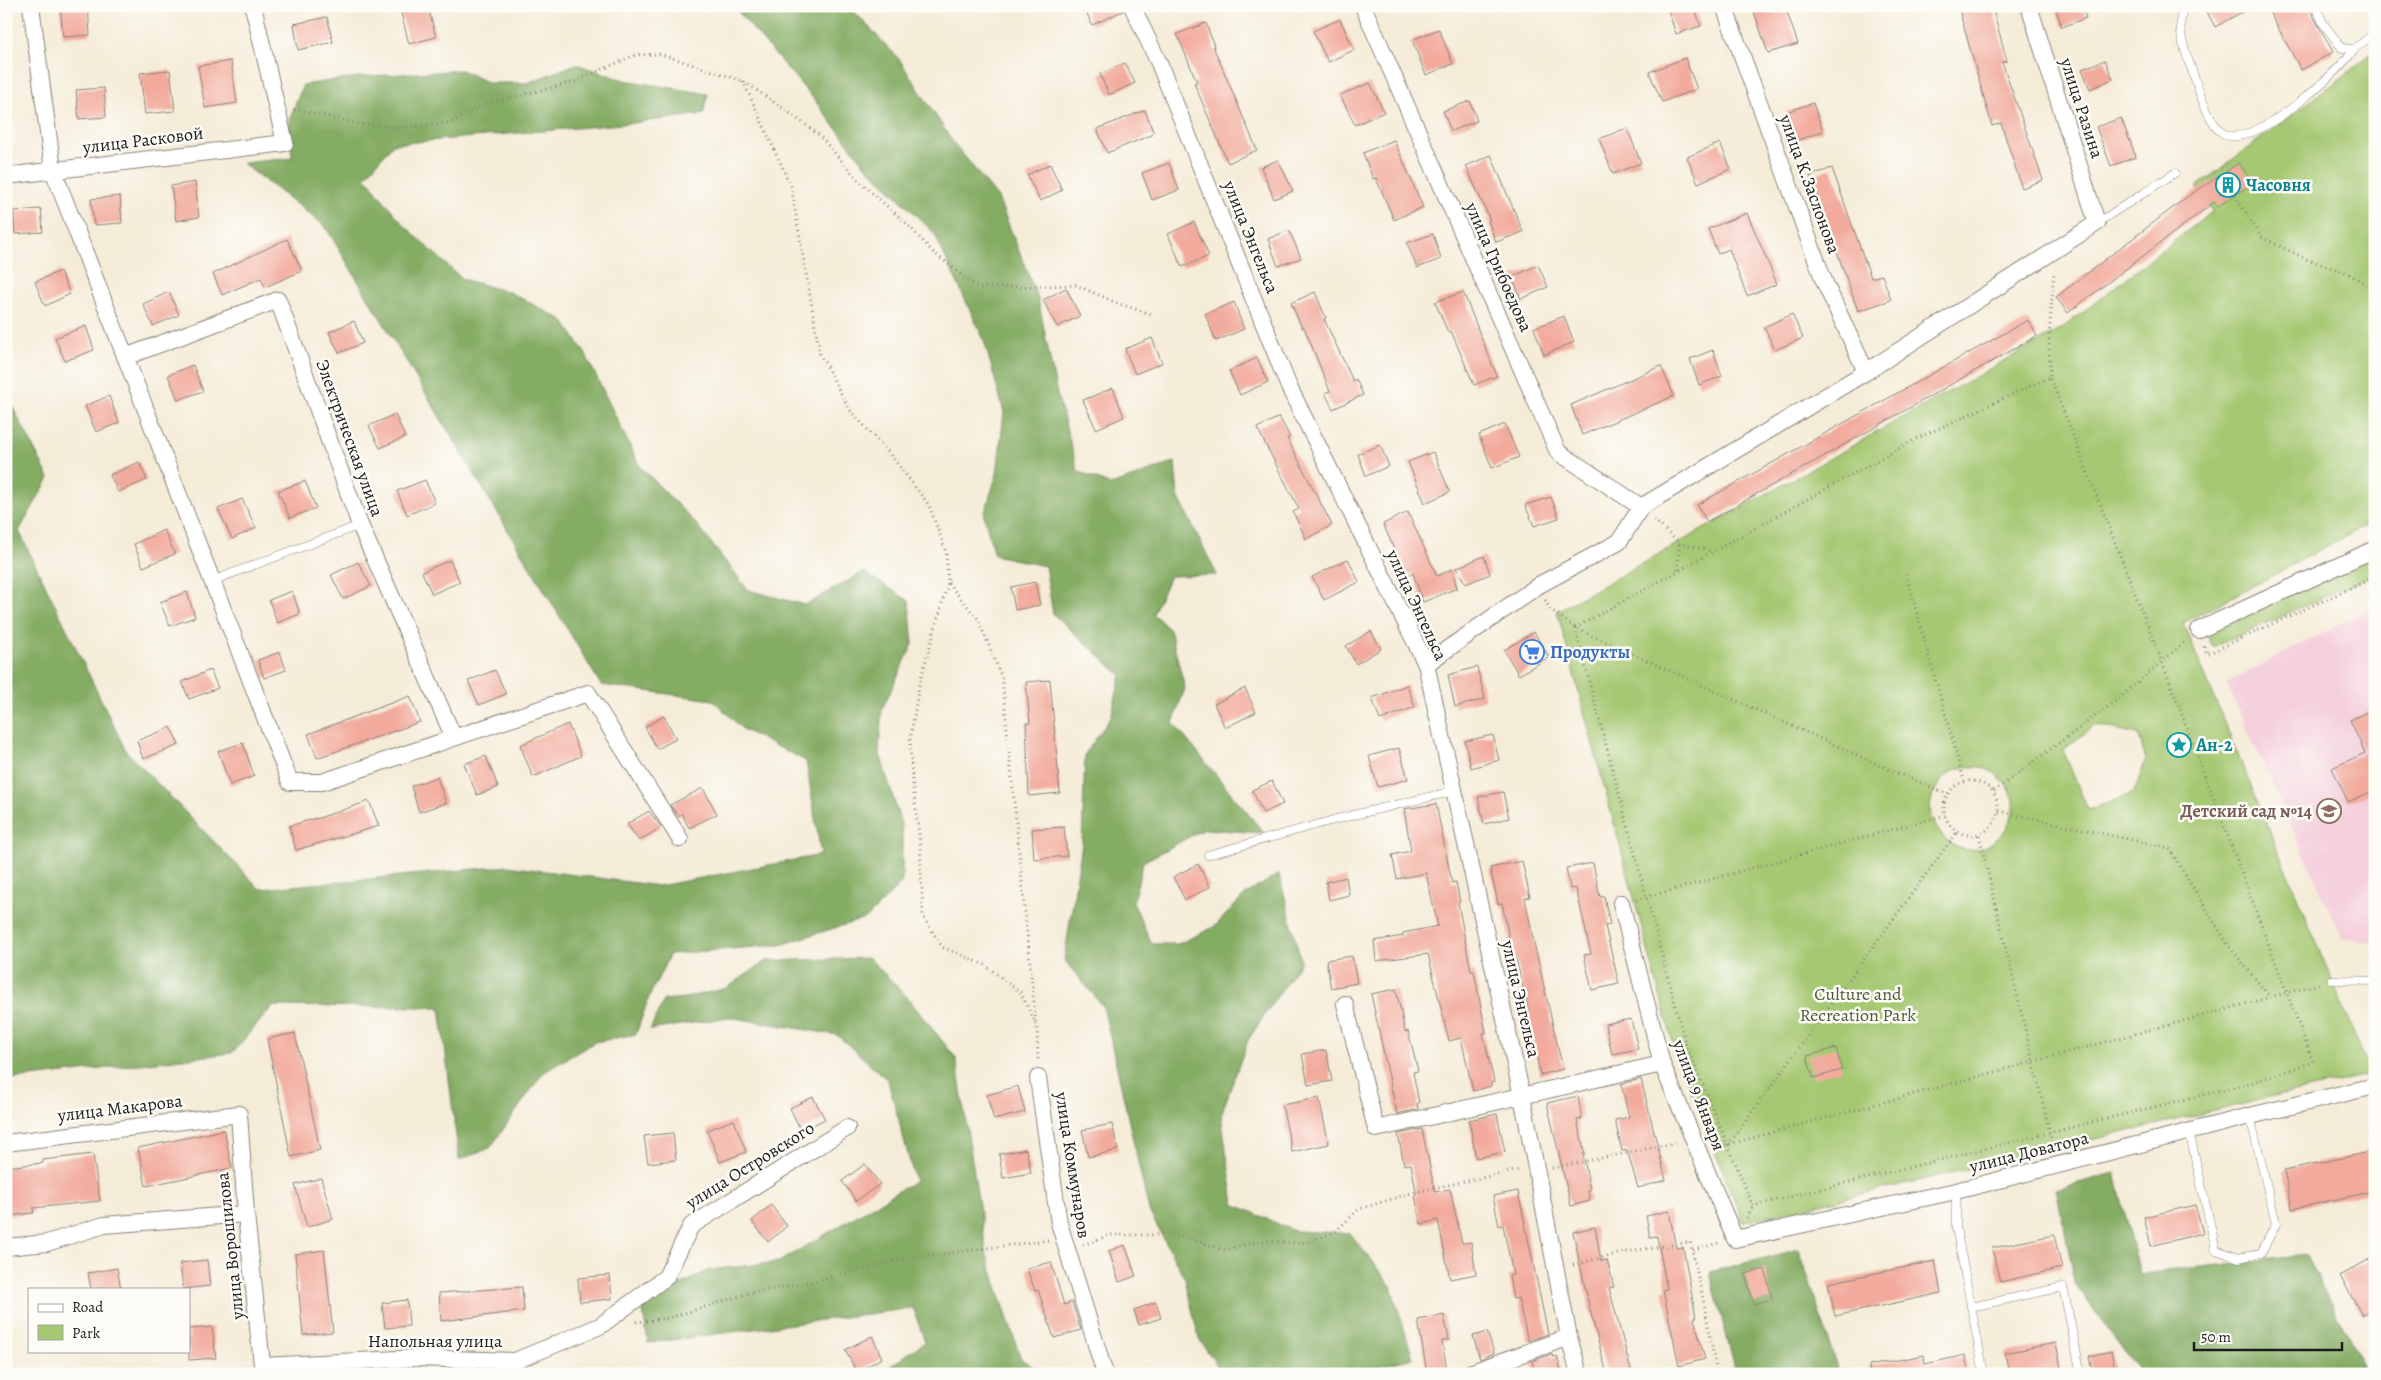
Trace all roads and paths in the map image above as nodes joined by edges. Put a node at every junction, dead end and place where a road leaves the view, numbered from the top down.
1 (31, 6) edge
2 (253, 6) edge
3 (1132, 6) edge
4 (1363, 6) edge
5 (1724, 6) edge
6 (2029, 6) edge
7 (2184, 6) edge
8 (2316, 6) edge
9 (2375, 33) edge
10 (2354, 49) junction
11 (743, 81) junction
12 (276, 105) junction
13 (53, 170) junction
14 (2175, 173) dead end
15 (6, 176) edge
16 (2235, 195) dead end
17 (2097, 223) junction
18 (2056, 249) junction
19 (2375, 290) edge
20 (1154, 314) dead end
21 (125, 357) junction
22 (1866, 372) junction
23 (2050, 377) junction
24 (1641, 507) junction
25 (360, 525) junction
26 (1679, 544) junction
27 (2375, 549) edge
28 (1713, 551) junction
29 (1678, 571) junction
30 (1906, 574) dead end
31 (2375, 577) edge
32 (212, 581) junction
33 (948, 583) junction
34 (1539, 585) junction
35 (1575, 628) junction
36 (2199, 630) junction
37 (2162, 662) junction
38 (1426, 664) junction
39 (454, 738) junction
40 (1964, 781) junction
41 (1454, 791) junction
42 (1994, 791) junction
43 (1947, 794) junction
44 (1999, 811) junction
45 (1945, 815) junction
46 (1957, 832) junction
47 (1979, 834) junction
48 (680, 839) dead end
49 (1208, 855) dead end
50 (1646, 897) junction
51 (1621, 904) dead end
52 (2332, 980) joint
53 (2375, 981) edge
54 (2286, 993) junction
55 (2270, 997) junction
56 (1345, 1004) dead end
57 (1037, 1027) junction
58 (2033, 1062) junction
59 (1662, 1064) junction
60 (1038, 1078) joint
61 (2375, 1086) edge
62 (1522, 1096) junction
63 (239, 1114) joint
64 (2250, 1116) junction
65 (847, 1128) dead end
66 (2190, 1131) junction
67 (1691, 1134) junction
68 (2050, 1134) junction
69 (6, 1143) edge
70 (1728, 1146) junction
71 (1699, 1151) junction
72 (2057, 1165) junction
73 (1536, 1168) junction
74 (1956, 1191) junction
75 (246, 1214) junction
76 (1735, 1239) junction
77 (1065, 1244) junction
78 (6, 1247) edge
79 (1693, 1250) junction
80 (1556, 1269) junction
81 (1971, 1307) junction
82 (630, 1322) dead end
83 (600, 1326) joint
84 (1569, 1337) junction
85 (488, 1367) edge
86 (263, 1370) edge
87 (1105, 1374) edge
88 (1467, 1374) edge
89 (1579, 1374) edge
90 (1717, 1374) edge
91 (1984, 1374) edge
92 (2081, 1374) edge

1 - 13 street
2 - 12 street
3 - 38 street, улица Энгельса
4 - 24 street, улица Грибоедова
5 - 22 street, улица К.Заслонова
6 - 17 street, улица Разина
7 - 10 lane
8 - 10 lane
9 - 10 lane
11 - 12 path
11 - 20 path
11 - 33 path
12 - 13 street, улица Расковой
13 - 15 street, улица Расковой
13 - 21 street
14 - 17 lane
16 - 19 path
17 - 18 street
18 - 22 street
18 - 23 path
21 - 25 street, Электрическая улица
21 - 32 street
22 - 24 street
23 - 28 path
23 - 37 path
24 - 26 path
24 - 34 street
25 - 32 lane
25 - 39 street, Электрическая улица
26 - 28 path
26 - 29 path
27 - 36 street
28 - 29 path
29 - 35 path
30 - 40 path
31 - 36 path
32 - 39 street
33 - 57 path
33 - 57 path
34 - 35 path
34 - 38 street
35 - 43 path
35 - 50 path
36 - 37 path
37 - 42 path
37 - 54 path
38 - 41 street, улица Энгельса
39 - 48 street
40 - 42 path
40 - 43 path
41 - 49 lane
41 - 62 street, улица Энгельса
42 - 44 path
43 - 45 path
44 - 47 path
44 - 55 path
45 - 46 path
45 - 50 path
46 - 47 path
46 - 70 path
47 - 58 path
50 - 70 path
51 - 59 street, улица 9 Января
52 - 53 lane
52 - 54 path
54 - 55 path
54 - 68 path
55 - 58 path
56 - 62 street
57 - 60 path
58 - 68 path
58 - 70 path
59 - 62 street
59 - 67 street, улица 9 Января
60 - 77 street, улица Коммунаров
61 - 64 street, улица Доватора
62 - 73 street, улица Энгельса
63 - 69 street, улица Макарова
63 - 75 street, улица Ворошилова
64 - 66 street, улица Доватора
64 - 66 lane
65 - 83 street, улица Островского
66 - 72 street, улица Доватора
67 - 71 street, улица 9 Января
67 - 73 path
68 - 70 path
68 - 72 path
70 - 71 path
71 - 76 street, улица 9 Января
72 - 74 street, улица Доватора
73 - 77 path
73 - 80 street, улица Энгельса
74 - 76 street, улица Доватора
74 - 81 lane
75 - 78 street
75 - 86 street, улица Ворошилова
76 - 79 path
77 - 82 path
77 - 87 street, улица Коммунаров
79 - 80 path
79 - 90 path
80 - 84 street, улица Энгельса
81 - 91 lane
81 - 92 lane
83 - 85 street, Напольная улица
84 - 88 street
84 - 89 street, улица Энгельса
85 - 86 street, Напольная улица

